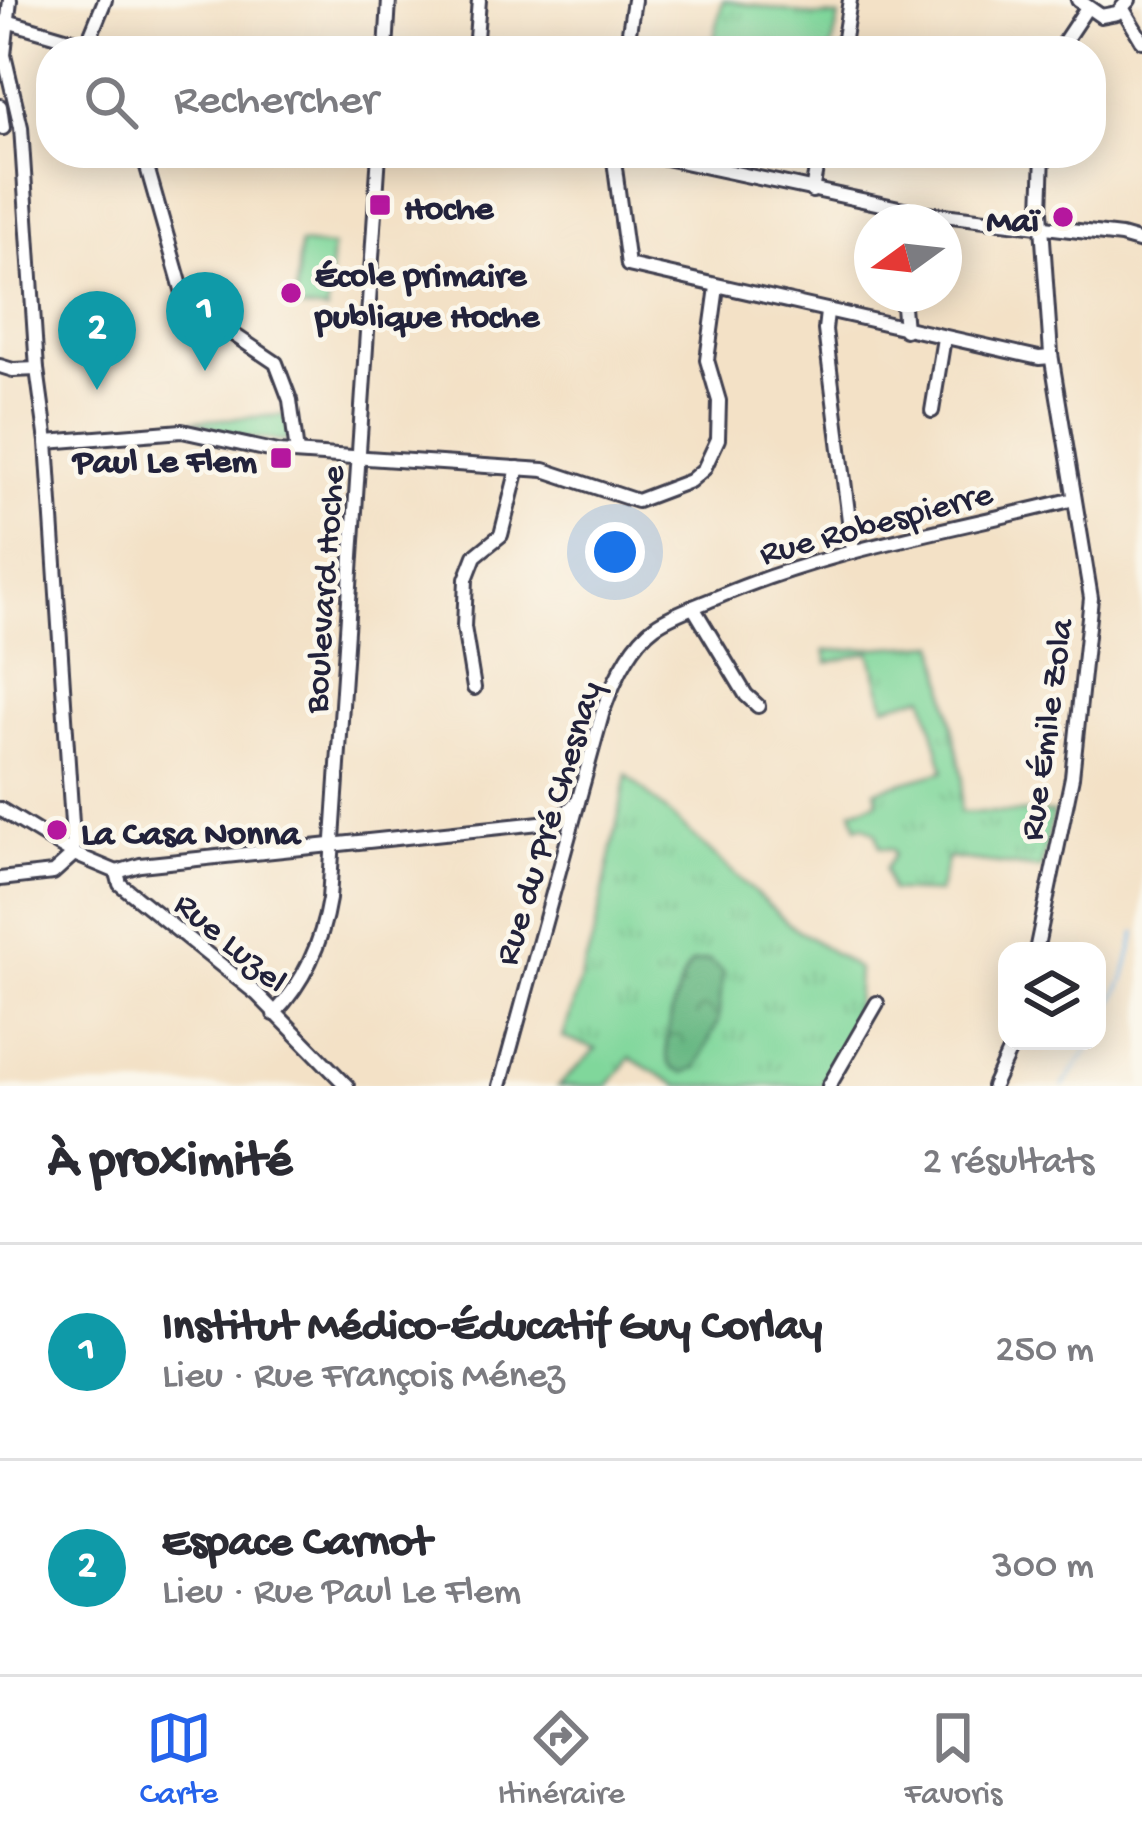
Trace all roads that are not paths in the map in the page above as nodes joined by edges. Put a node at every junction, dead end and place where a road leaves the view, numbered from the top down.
1 (10, 0) edge
2 (105, 0) edge
3 (389, 0) edge
4 (479, 0) edge
5 (634, 0) edge
6 (850, 0) edge
7 (1126, 4) edge
8 (1082, 5) edge
9 (0, 9) edge
10 (10, 22) junction
11 (55, 36) edge
12 (90, 36) edge
13 (387, 36) edge
14 (476, 36) edge
15 (628, 36) edge
16 (845, 36) edge
17 (1066, 36) edge
18 (1142, 41) edge
19 (0, 106) edge
20 (3, 128) dead end
21 (147, 168) edge
22 (378, 168) edge
23 (615, 168) edge
24 (709, 168) edge
25 (816, 168) edge
26 (1043, 168) edge
27 (812, 191) junction
28 (858, 204) edge
29 (962, 220) edge
30 (1043, 228) junction
31 (1142, 242) edge
32 (717, 287) junction
33 (826, 312) junction
34 (904, 312) edge
35 (905, 330) junction
36 (944, 338) junction
37 (1051, 356) junction
38 (0, 366) edge
39 (38, 369) junction
40 (932, 411) dead end
41 (47, 442) junction
42 (297, 453) junction
43 (359, 456) junction
44 (518, 468) junction
45 (1074, 499) junction
46 (853, 552) junction
47 (693, 607) junction
48 (474, 688) dead end
49 (758, 706) dead end
50 (578, 800) junction
51 (0, 809) edge
52 (334, 845) junction
53 (74, 854) junction
54 (117, 872) junction
55 (0, 879) edge
56 (1038, 942) edge
57 (877, 1003) dead end
58 (274, 1013) junction
59 (1009, 1050) edge
60 (347, 1086) edge
61 (500, 1086) edge
62 (829, 1086) edge
63 (993, 1086) edge

1 - 10 street
2 - 12 street
3 - 13 street
4 - 14 street
5 - 15 street
6 - 16 street
7 - 8 street
7 - 18 street
8 - 17 street
9 - 10 street
10 - 11 street
10 - 39 street
19 - 20 street
21 - 42 street
22 - 43 street, Boulevard Hoche
23 - 32 street
24 - 27 street
25 - 27 street
26 - 30 street, Rue Émile Zola
27 - 28 street
29 - 30 street
30 - 31 street
30 - 37 street, Rue Émile Zola
32 - 33 street
32 - 44 street
33 - 35 street
33 - 46 street
34 - 35 street
35 - 36 street
36 - 37 street
36 - 40 street
37 - 45 street, Rue Émile Zola
38 - 39 street
39 - 41 street
41 - 42 street
41 - 53 street
42 - 43 street
43 - 44 street
43 - 52 street, Boulevard Hoche
44 - 48 street
45 - 46 street, Rue Robespierre
45 - 56 street, Rue Émile Zola
46 - 47 street, Rue Robespierre
47 - 49 street
47 - 50 street, Rue du Pré Chesnay
50 - 52 street
50 - 61 street, Rue du Pré Chesnay
51 - 53 street, Rue Luzel
52 - 54 street
52 - 58 street, Boulevard Hoche
53 - 54 street, Rue Luzel
53 - 55 street
54 - 58 street, Rue Luzel
57 - 62 street
58 - 60 street, Rue Luzel
59 - 63 street

